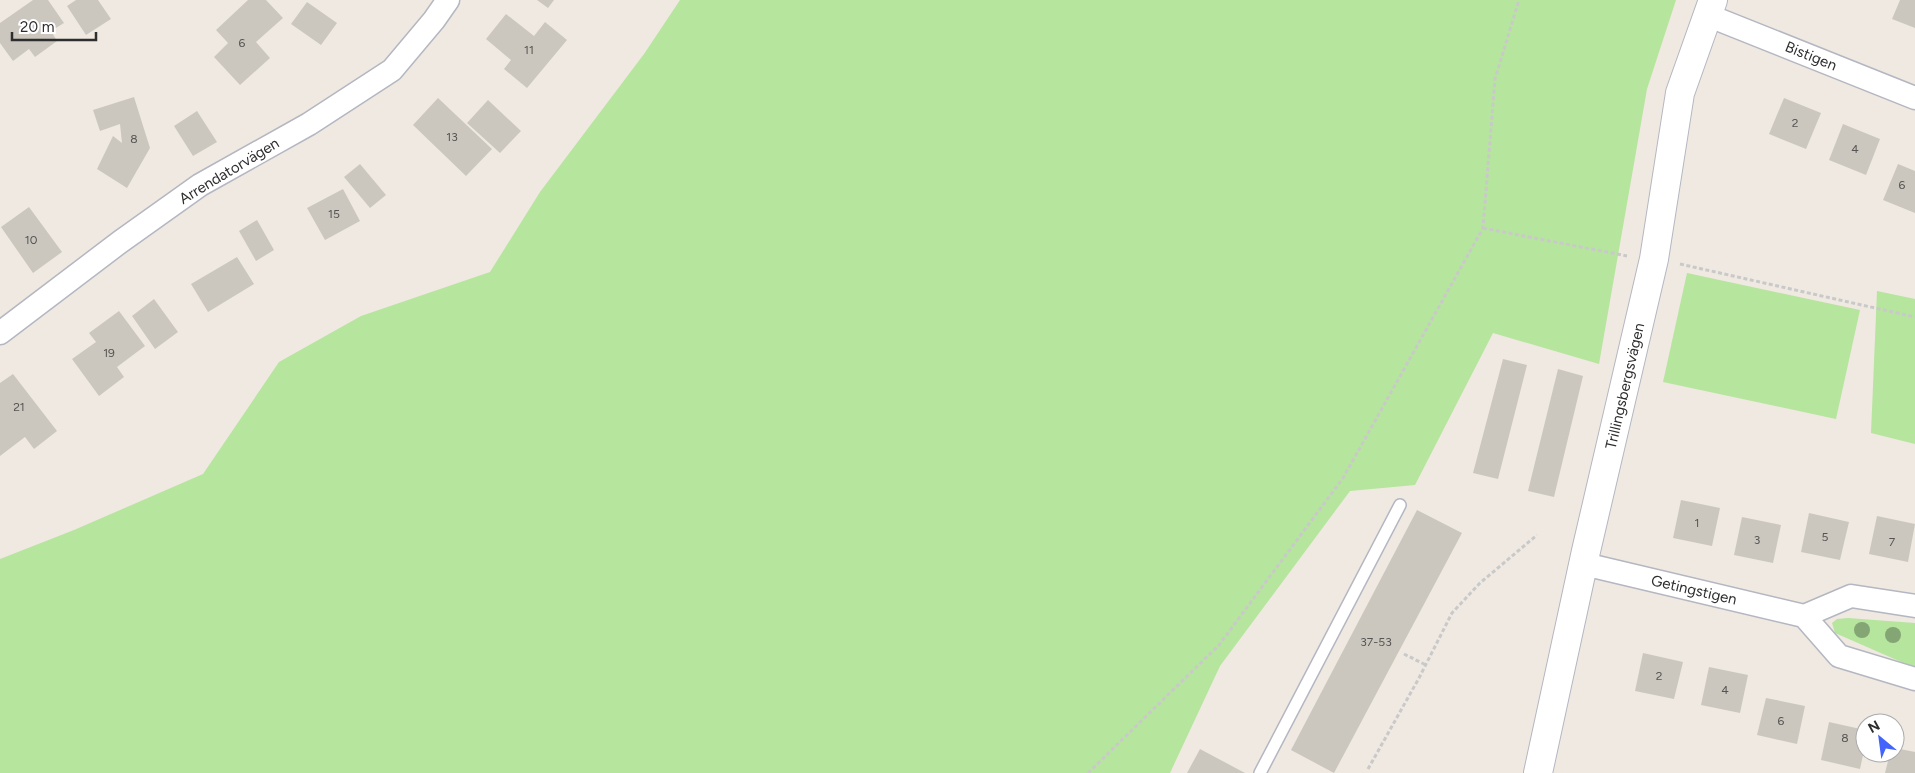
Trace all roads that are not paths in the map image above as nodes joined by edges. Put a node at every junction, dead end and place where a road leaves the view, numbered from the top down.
1 (448, 0) edge
2 (1710, 7) edge
3 (1915, 98) edge
4 (0, 333) edge
5 (1400, 505) dead end
6 (1584, 564) junction
7 (1915, 606) edge
8 (1804, 616) junction
9 (1915, 679) edge
10 (1260, 773) edge
11 (1538, 773) edge

1 - 4 street, Arrendatorvägen
2 - 3 street, Bistigen
2 - 6 street, Trillingsbergsvägen
5 - 10 lane
6 - 8 street, Getingstigen
6 - 11 street, Trillingsbergsvägen
7 - 8 street
8 - 9 street

